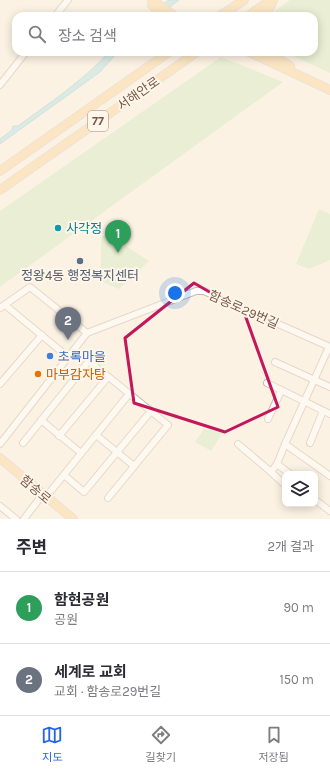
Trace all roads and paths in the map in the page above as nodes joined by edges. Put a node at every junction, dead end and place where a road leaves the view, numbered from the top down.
1 (68, 0) edge
2 (148, 0) edge
3 (152, 0) edge
4 (244, 0) edge
5 (272, 0) edge
6 (58, 12) edge
7 (158, 12) edge
8 (168, 12) edge
9 (226, 12) edge
10 (254, 12) edge
11 (268, 12) edge
12 (23, 56) edge
13 (163, 56) edge
14 (190, 56) edge
15 (257, 56) edge
16 (274, 56) edge
17 (0, 85) edge
18 (319, 85) junction
19 (330, 90) edge
20 (0, 171) edge
21 (0, 190) edge
22 (3, 306) edge
23 (86, 333) junction
24 (42, 335) junction
25 (330, 347) edge
26 (68, 357) junction
27 (275, 362) dead end
28 (108, 376) junction
29 (314, 379) junction
30 (0, 384) edge
31 (267, 384) dead end
32 (330, 387) edge
33 (281, 390) junction
34 (129, 394) junction
35 (304, 401) junction
36 (151, 411) junction
37 (323, 411) junction
38 (330, 414) edge
39 (268, 419) dead end
40 (41, 420) junction
41 (96, 435) junction
42 (59, 436) junction
43 (23, 443) dead end
44 (310, 443) dead end
45 (0, 444) edge
46 (238, 444) dead end
47 (285, 444) junction
48 (117, 452) junction
49 (81, 453) junction
50 (0, 458) edge
51 (277, 464) junction
52 (134, 466) junction
53 (286, 471) edge
54 (271, 472) junction
55 (64, 475) junction
56 (330, 476) edge
57 (282, 482) edge
58 (45, 496) junction
59 (108, 498) dead end
60 (318, 502) dead end
61 (0, 506) edge
62 (330, 511) edge
63 (25, 517) edge
64 (16, 519) edge
65 (33, 519) edge
66 (73, 519) edge

1 - 6 street
2 - 7 main road
3 - 8 main road
4 - 9 main road
5 - 10 main road
5 - 11 main road
12 - 17 street
13 - 20 main road, 서해안로 / 77
14 - 21 main road, 서해안로 / 77
15 - 18 main road
16 - 18 main road
18 - 19 main road
22 - 23 street
22 - 24 street
23 - 25 street, 함송로29번길
23 - 26 street
24 - 26 street
24 - 30 street
25 - 29 street
26 - 45 street
27 - 29 street
28 - 34 street
28 - 40 street
28 - 42 street
29 - 32 street
29 - 35 street
31 - 33 street
33 - 35 street
33 - 39 street
34 - 36 street
34 - 41 street
35 - 37 street
35 - 47 street
36 - 48 street
36 - 52 street
37 - 38 street
37 - 44 street
40 - 42 street
40 - 43 street
41 - 48 street
41 - 49 street
42 - 49 street
46 - 54 street
47 - 51 street
47 - 56 street
48 - 52 street
48 - 55 street
49 - 55 street
50 - 58 main road, 함송로
51 - 53 street
51 - 54 street
52 - 59 street
54 - 57 street
55 - 58 street
58 - 63 street
58 - 66 main road, 함송로
60 - 62 street
61 - 64 street
63 - 65 street

